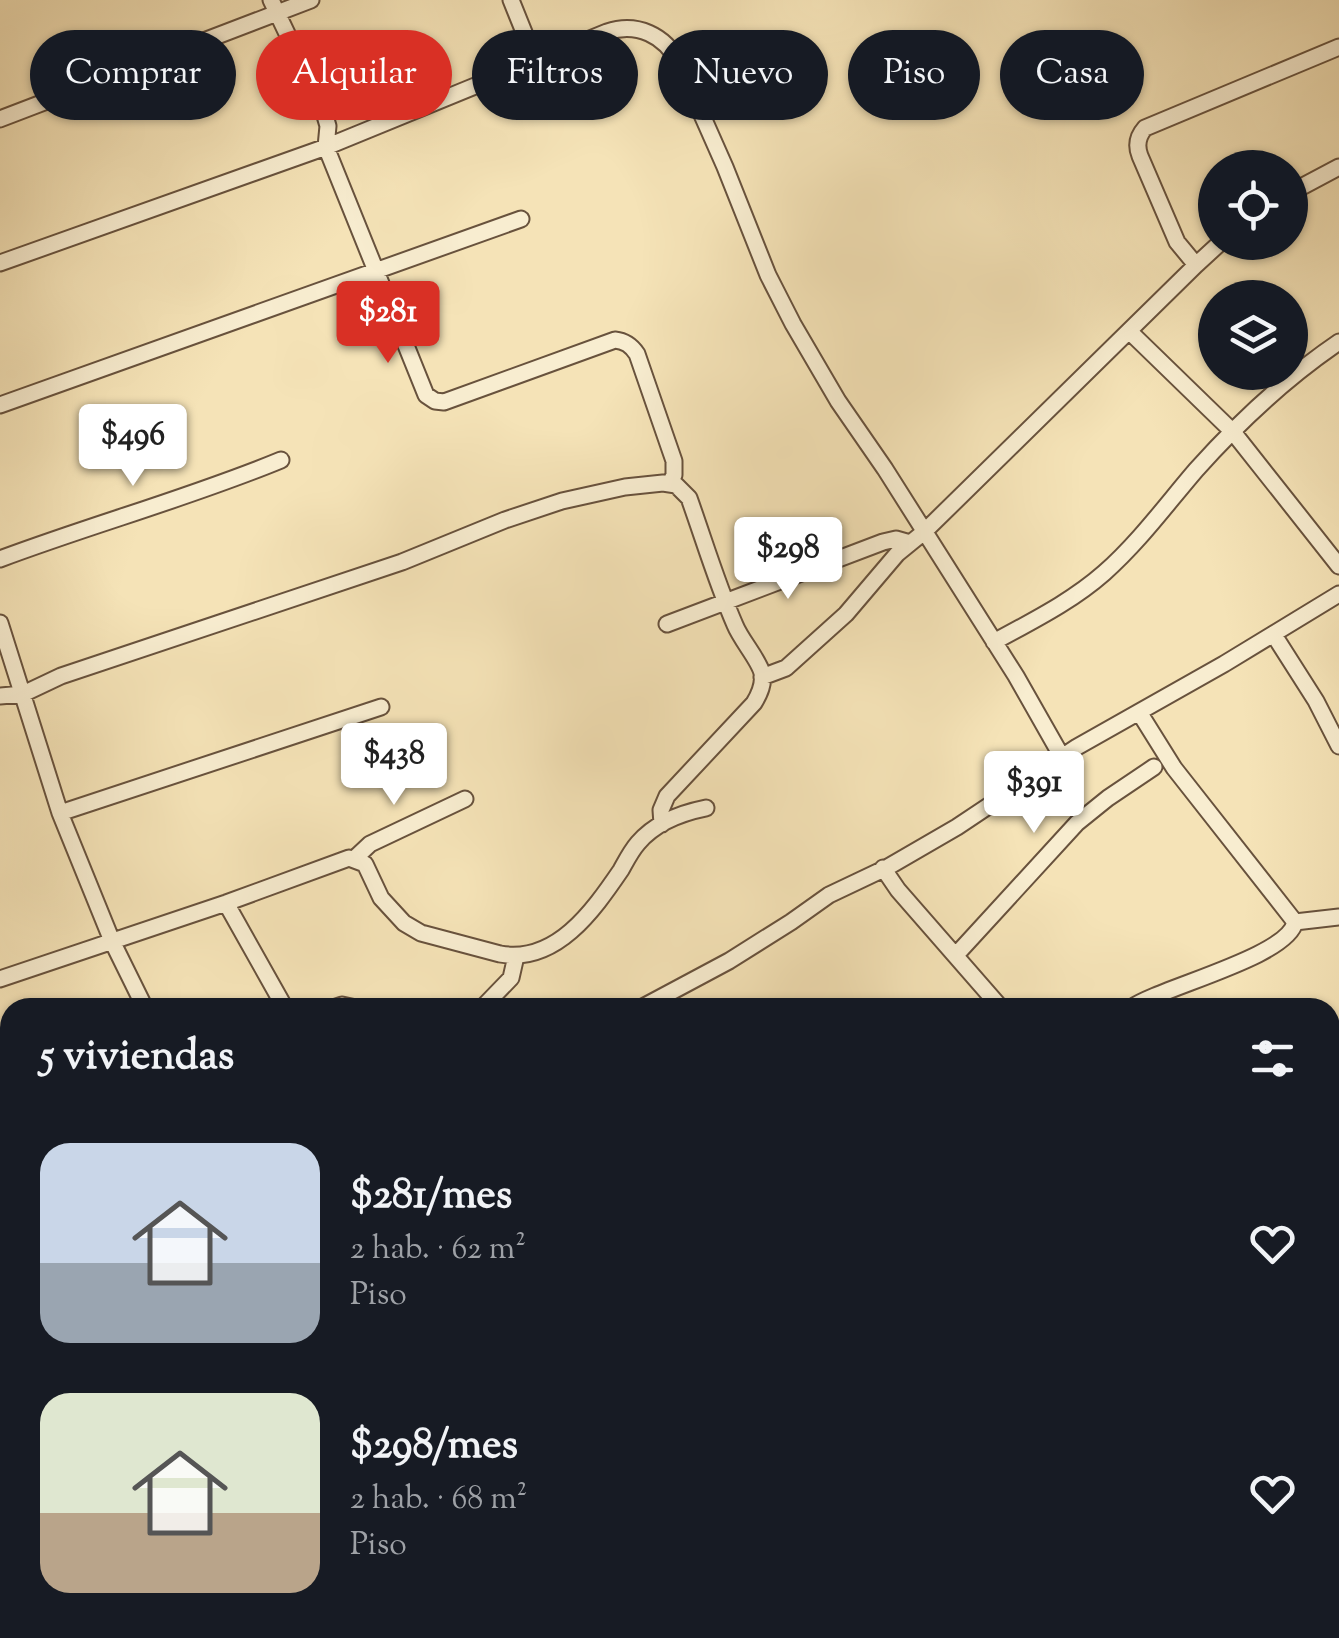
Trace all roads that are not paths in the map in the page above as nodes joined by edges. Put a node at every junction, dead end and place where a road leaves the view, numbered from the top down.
1 (311, 0) edge
2 (511, 0) edge
3 (274, 7) edge
4 (523, 30) edge
5 (638, 31) edge
6 (1339, 48) edge
7 (472, 88) edge
8 (0, 119) edge
9 (326, 147) junction
10 (1339, 166) edge
11 (1308, 184) edge
12 (521, 219) dead end
13 (1202, 260) edge
14 (0, 262) edge
15 (1196, 265) junction
16 (375, 271) junction
17 (1129, 331) junction
18 (1339, 342) edge
19 (0, 406) edge
20 (1233, 432) junction
21 (281, 460) dead end
22 (670, 484) junction
23 (924, 532) junction
24 (910, 543) junction
25 (0, 559) edge
26 (1339, 566) edge
27 (1339, 594) edge
28 (727, 603) junction
29 (0, 623) edge
30 (668, 624) dead end
31 (1274, 635) junction
32 (994, 642) junction
33 (762, 677) junction
34 (24, 694) junction
35 (0, 696) edge
36 (381, 706) dead end
37 (1139, 712) junction
38 (1339, 746) edge
39 (1062, 757) junction
40 (1154, 767) dead end
41 (465, 799) dead end
42 (706, 808) dead end
43 (60, 814) junction
44 (662, 824) junction
45 (354, 858) junction
46 (883, 868) junction
47 (226, 903) junction
48 (1339, 917) edge
49 (1295, 922) junction
50 (112, 941) junction
51 (956, 955) junction
52 (516, 956) junction
53 (0, 979) edge
54 (141, 998) edge
55 (280, 998) edge
56 (492, 998) edge
57 (660, 998) edge
58 (993, 998) edge
59 (1148, 998) edge

1 - 3 street
2 - 4 street
3 - 8 street
3 - 9 street
5 - 23 street
6 - 15 street
7 - 9 street
9 - 14 street
9 - 16 street
10 - 11 street
12 - 16 street
13 - 15 street
15 - 17 street
16 - 19 street
16 - 22 street
17 - 20 street
17 - 23 street
18 - 20 street
20 - 26 street
20 - 32 street
21 - 25 street
22 - 28 street
22 - 34 street
23 - 24 street
23 - 32 street
24 - 28 street
24 - 33 street
27 - 31 street
28 - 30 street
28 - 33 street
29 - 34 street
31 - 37 street
31 - 38 street
32 - 39 street
33 - 44 street
34 - 35 street
34 - 43 street
36 - 43 street
37 - 39 street
37 - 49 street
39 - 46 street
40 - 51 street
41 - 45 street
42 - 44 street
43 - 50 street
44 - 52 street
45 - 47 street
45 - 52 street
46 - 51 street
46 - 57 street
47 - 50 street
47 - 55 street
48 - 49 street
49 - 59 street
50 - 53 street
50 - 54 street
51 - 58 street
52 - 56 street

